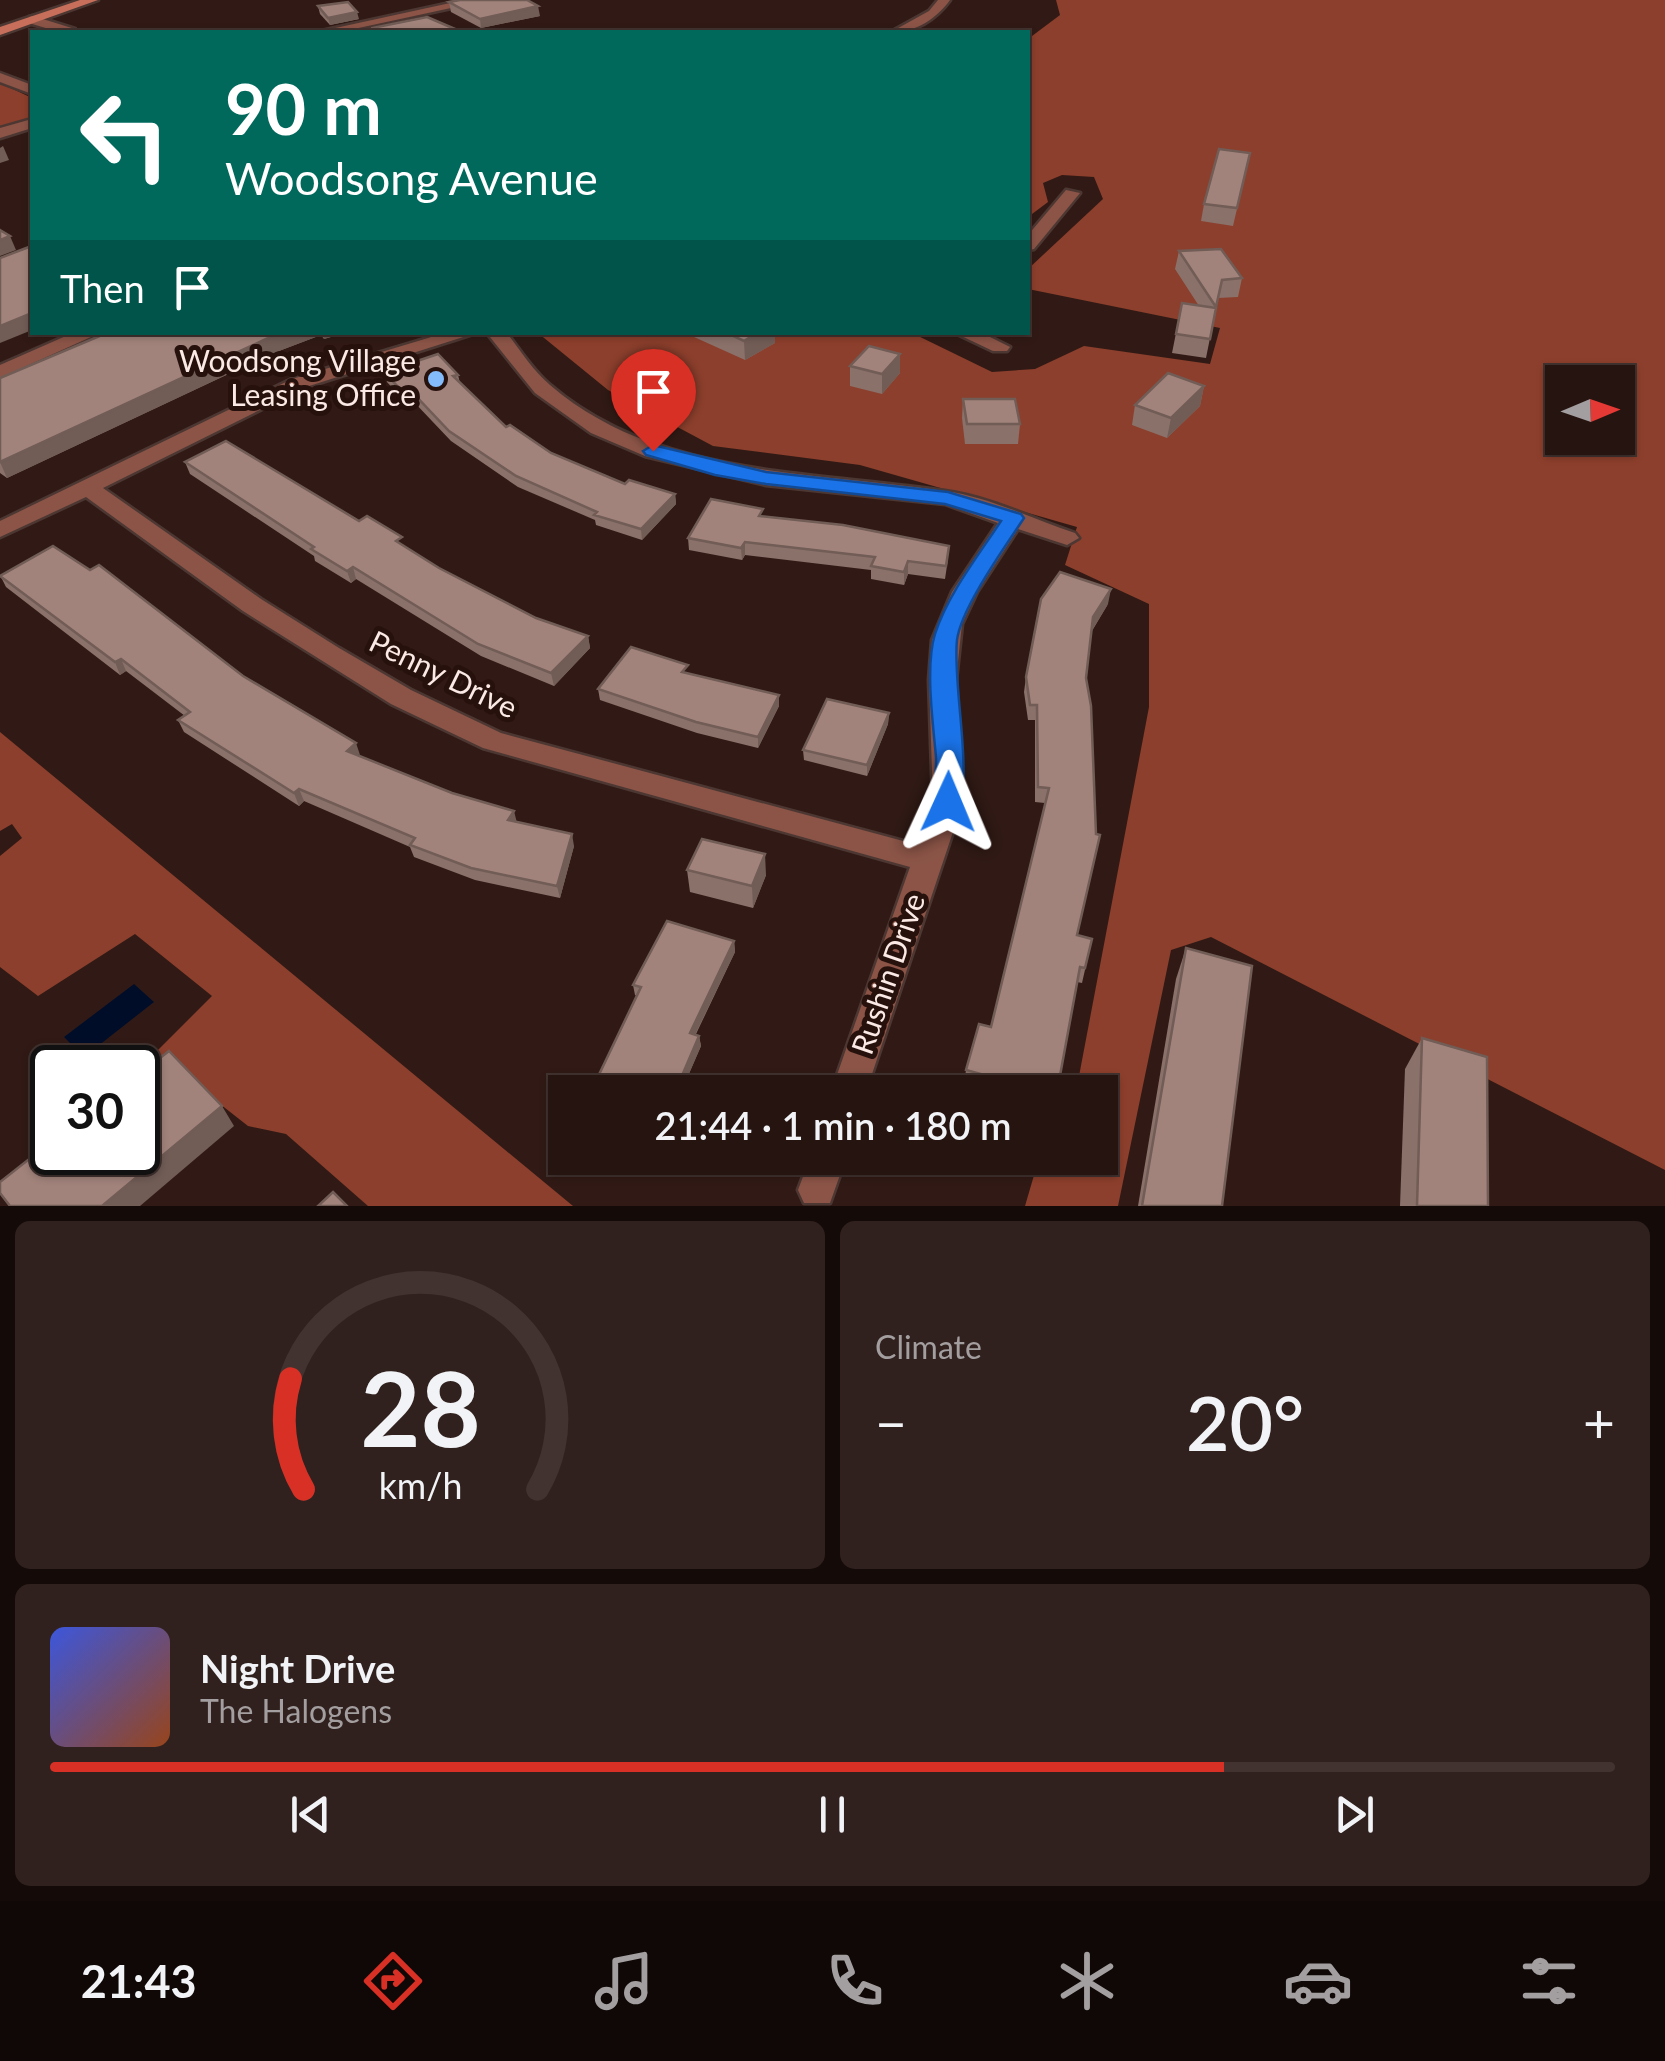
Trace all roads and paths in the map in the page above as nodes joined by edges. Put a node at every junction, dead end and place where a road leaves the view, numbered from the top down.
1 (92, 0) edge
2 (482, 0) edge
3 (944, 0) edge
4 (33, 20) junction
5 (0, 30) edge
6 (64, 30) edge
7 (333, 30) edge
8 (901, 30) edge
9 (0, 76) edge
10 (30, 89) edge
11 (30, 124) edge
12 (0, 134) edge
13 (1072, 193) dead end
14 (1030, 243) edge
15 (86, 335) edge
16 (459, 335) edge
17 (498, 335) edge
18 (970, 335) edge
19 (1000, 346) dead end
20 (0, 372) edge
21 (87, 487) junction
22 (1014, 518) junction
23 (0, 530) edge
24 (1067, 538) dead end
25 (928, 860) junction
26 (856, 1075) edge

1 - 4 main road
2 - 7 street
3 - 8 street
4 - 5 main road
4 - 6 street
9 - 10 street
11 - 12 street
13 - 14 street
15 - 20 street
16 - 21 street
17 - 22 street
18 - 19 street
21 - 23 street
21 - 25 street, Penny Drive
22 - 24 street
22 - 25 street, Rushin Drive
25 - 26 street, Rushin Drive

